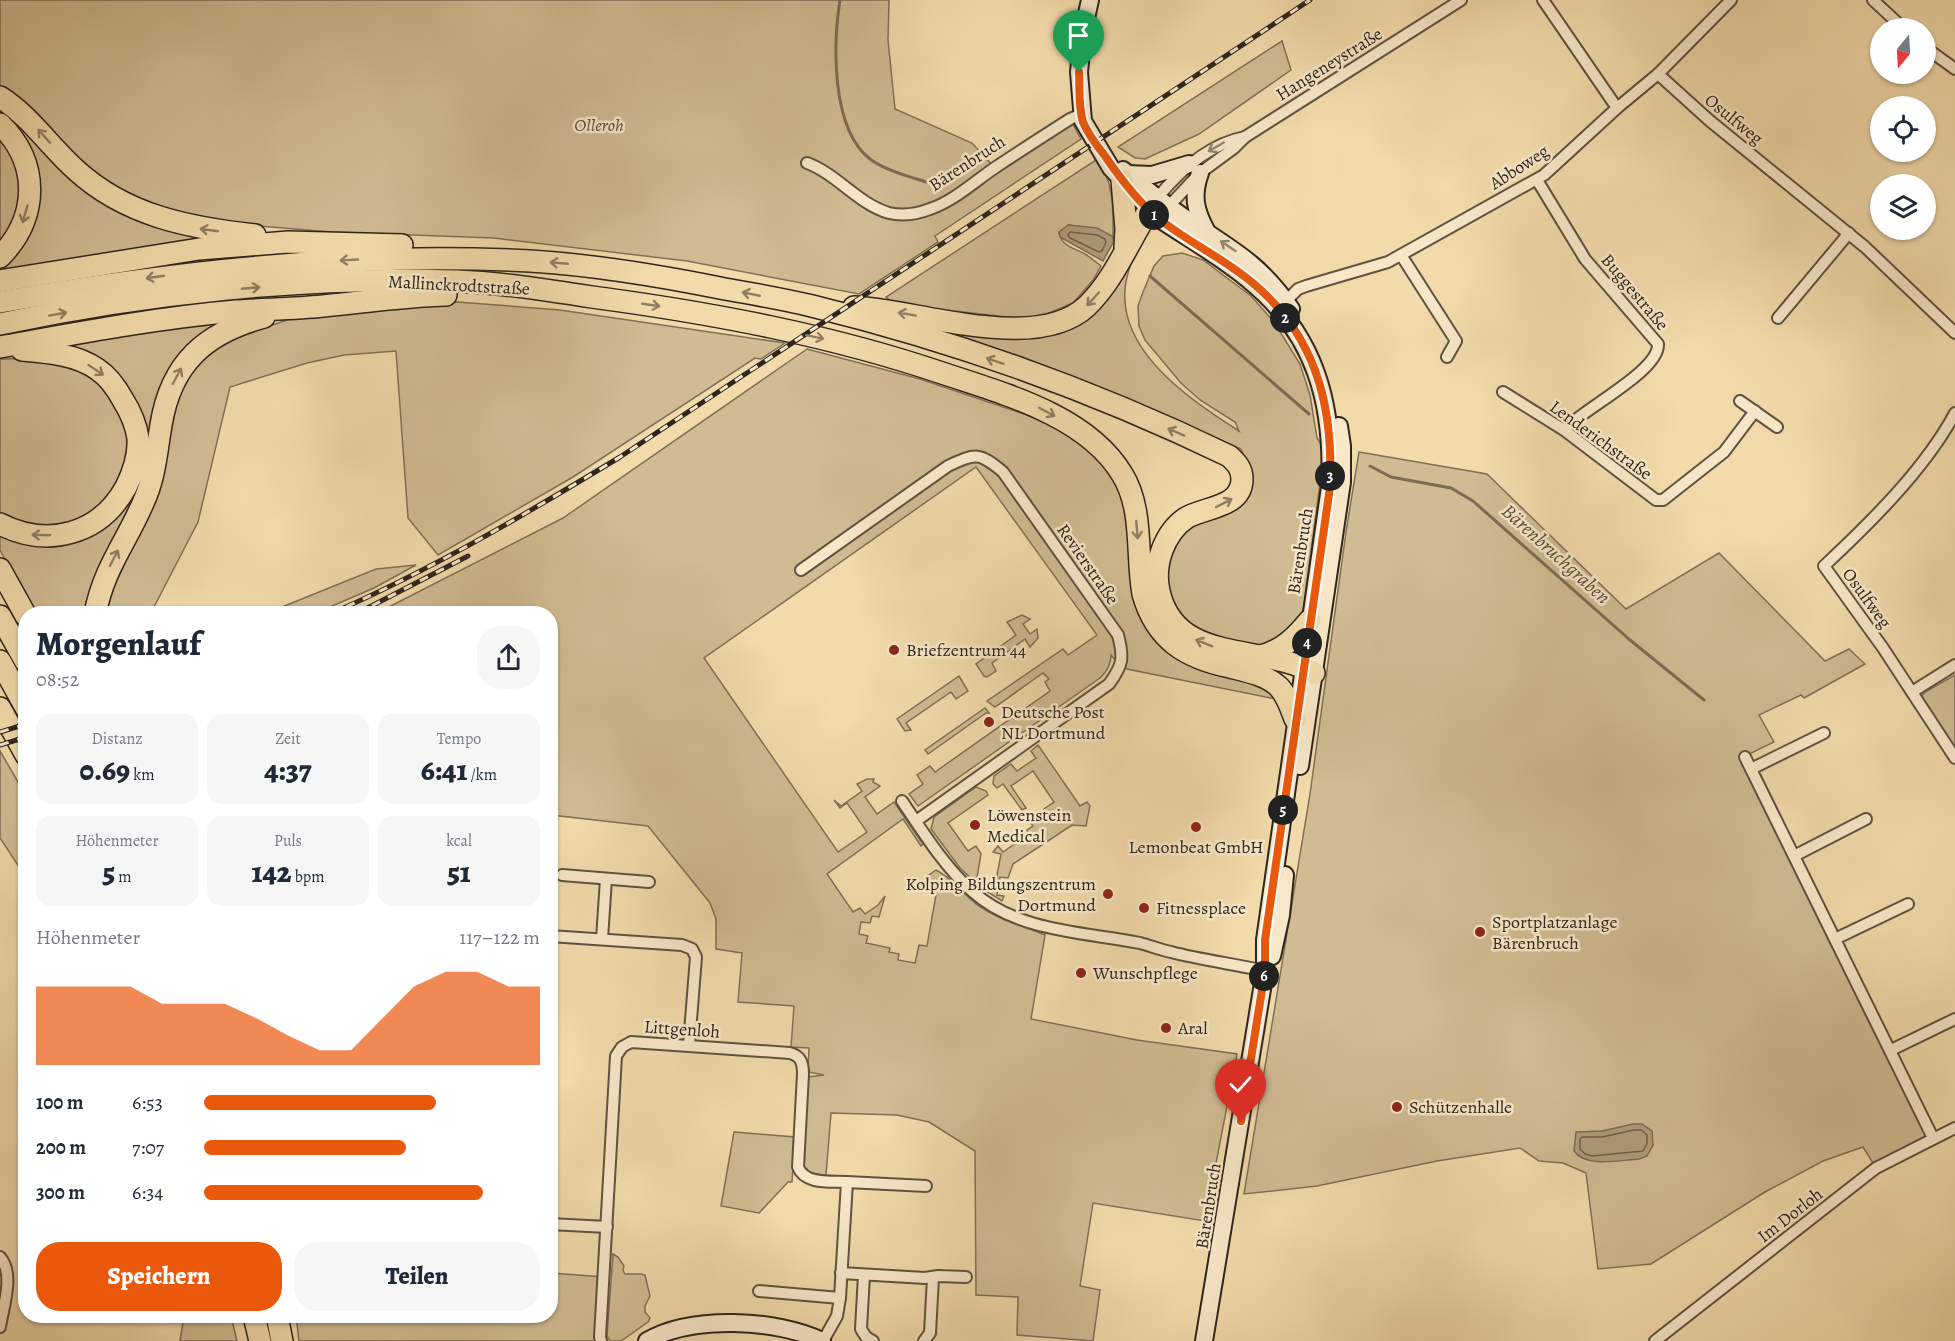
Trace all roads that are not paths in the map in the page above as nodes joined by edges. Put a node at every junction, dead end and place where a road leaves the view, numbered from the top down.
1 (1090, 0) edge
2 (1461, 0) edge
3 (1543, 0) edge
4 (1731, 0) edge
5 (1879, 2) edge
6 (1894, 18) edge
7 (1936, 55) edge
8 (1955, 69) edge
9 (1658, 74) junction
10 (0, 97) edge
11 (1617, 108) junction
12 (1082, 114) junction
13 (0, 123) edge
14 (807, 163) dead end
15 (1194, 169) junction
16 (1125, 177) junction
17 (1537, 180) junction
18 (1159, 204) junction
19 (1206, 230) junction
20 (1849, 233) junction
21 (288, 242) junction
22 (1125, 251) junction
23 (1401, 255) junction
24 (0, 256) edge
25 (530, 261) junction
26 (0, 281) edge
27 (593, 297) junction
28 (1286, 301) junction
29 (0, 302) edge
30 (808, 305) junction
31 (321, 306) junction
32 (1778, 318) dead end
33 (0, 324) edge
34 (1955, 333) edge
35 (0, 347) edge
36 (1447, 357) dead end
37 (1503, 393) dead end
38 (1740, 401) dead end
39 (1755, 411) junction
40 (1955, 413) edge
41 (1777, 428) dead end
42 (1563, 430) junction
43 (0, 524) edge
44 (0, 568) edge
45 (801, 570) dead end
46 (21, 606) edge
47 (97, 606) edge
48 (0, 616) edge
49 (1310, 620) junction
50 (18, 648) edge
51 (1261, 656) junction
52 (0, 661) edge
53 (1955, 665) edge
54 (1244, 670) junction
55 (1306, 672) junction
56 (1912, 692) junction
57 (18, 694) edge
58 (3, 716) edge
59 (1295, 719) junction
60 (1824, 733) dead end
61 (18, 741) edge
62 (1745, 757) dead end
63 (1955, 758) edge
64 (1751, 769) junction
65 (902, 801) dead end
66 (1866, 819) dead end
67 (916, 821) junction
68 (1794, 856) junction
69 (562, 875) dead end
70 (606, 879) junction
71 (649, 882) dead end
72 (1908, 904) dead end
73 (558, 936) edge
74 (602, 939) junction
75 (1835, 939) junction
76 (1265, 971) junction
77 (1955, 1019) edge
78 (689, 1045) junction
79 (1891, 1050) junction
80 (1955, 1128) edge
81 (1933, 1138) junction
82 (847, 1182) junction
83 (926, 1186) dead end
84 (558, 1224) edge
85 (607, 1227) junction
86 (0, 1257) edge
87 (841, 1273) junction
88 (864, 1275) junction
89 (966, 1277) dead end
90 (933, 1278) junction
91 (759, 1291) dead end
92 (840, 1298) junction
93 (256, 1323) edge
94 (278, 1323) edge
95 (0, 1327) edge
96 (260, 1341) edge
97 (282, 1341) edge
98 (601, 1341) edge
99 (647, 1341) edge
100 (822, 1341) edge
101 (873, 1341) edge
102 (924, 1341) edge
103 (1204, 1341) edge
104 (1655, 1341) edge

1 - 12 main road, Bärenbruch
2 - 15 street, Hangeneystraße
3 - 11 street
4 - 9 street, Abboweg
5 - 6 street
7 - 8 street
9 - 11 street, Abboweg
9 - 20 street, Osulfweg
21 -> 10 highway
11 - 17 street, Abboweg
12 - 14 street, Bärenbruch
12 - 16 main road, Bärenbruch
13 -> 24 highway
15 - 16 main road
15 - 18 street, Hangeneystraße
15 - 19 main road
16 - 18 main road, Bärenbruch
16 - 22 highway
17 - 23 street, Abboweg
17 - 42 street, Buggestraße
18 - 19 main road, Bärenbruch
18 - 22 highway
18 - 49 main road, Bärenbruch
28 -> 19 main road, Bärenbruch
20 - 32 street
20 - 34 street, Osulfweg
21 - 25 highway
21 - 26 highway
22 -> 30 highway
23 - 28 street, Abboweg
23 - 36 street
25 -> 29 highway, Mallinckrodtstraße
30 -> 25 highway, Mallinckrodtstraße
27 - 31 highway
33 -> 27 highway, Mallinckrodtstraße
27 -> 54 highway, Mallinckrodtstraße
28 - 55 main road, Bärenbruch
51 -> 30 highway
31 - 35 highway
47 -> 31 highway
35 -> 43 highway
37 - 42 street, Lenderichstraße
38 - 39 street
39 - 41 street
39 - 42 street, Lenderichstraße
40 - 56 street, Osulfweg
44 - 46 highway
45 - 67 street, Revierstraße
48 - 50 highway
49 - 51 highway
49 - 55 main road, Bärenbruch
51 - 55 highway
52 - 57 highway
53 - 56 street
54 - 55 highway
54 - 59 highway
55 - 59 main road, Bärenbruch
55 - 76 main road, Bärenbruch
56 - 63 street, Osulfweg
58 - 61 highway
59 - 76 main road, Bärenbruch
60 - 64 street
62 - 64 street
64 - 68 street
65 - 67 street
66 - 68 street
67 - 76 street
68 - 75 street
69 - 70 street
70 - 71 street
70 - 74 street
72 - 75 street
73 - 74 street
74 - 78 street
75 - 79 street
76 - 103 main road, Bärenbruch
77 - 79 street
78 - 82 street, Littgenloh
78 - 85 street, Littgenloh
79 - 81 street
80 - 81 street, Im Dorloh
81 - 104 street, Im Dorloh
82 - 83 street, Littgenloh
82 - 87 street
84 - 85 street
85 - 98 street, Littgenloh
86 - 95 street
87 - 88 street
87 - 92 street
88 - 90 street
88 - 101 street
89 - 90 street
90 - 102 street
91 - 92 street
92 - 100 street
93 - 96 highway
94 - 97 highway
99 - 100 main road

